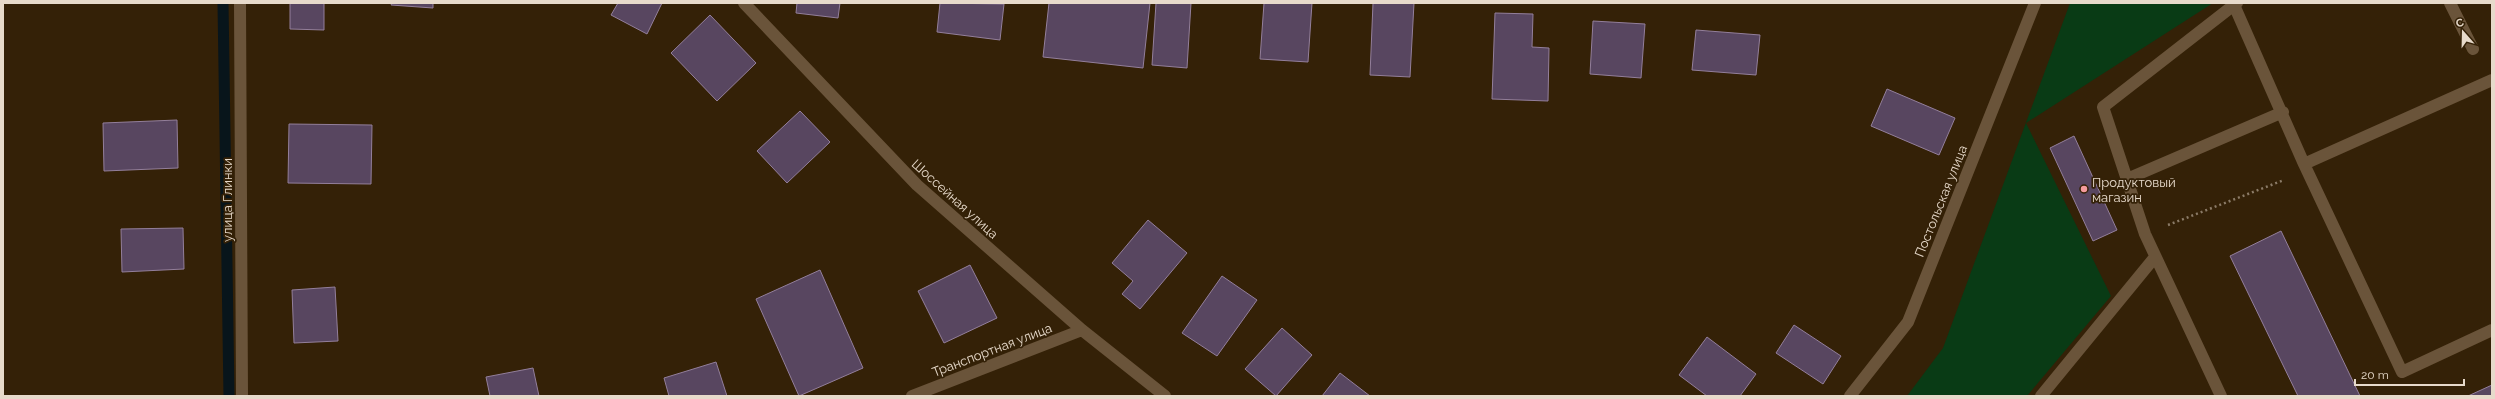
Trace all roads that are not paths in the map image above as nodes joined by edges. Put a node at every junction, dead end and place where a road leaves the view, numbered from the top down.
1 (240, 3) edge
2 (744, 3) edge
3 (2035, 3) edge
4 (2450, 3) edge
5 (2235, 4) edge
6 (2473, 50) dead end
7 (2492, 80) edge
8 (2282, 112) junction
9 (2304, 164) junction
10 (2127, 179) junction
11 (2155, 257) junction
12 (1082, 330) junction
13 (2492, 330) edge
14 (242, 396) edge
15 (912, 396) edge
16 (1165, 396) edge
17 (1850, 396) edge
18 (2042, 396) edge
19 (2221, 396) edge

1 - 14 street, улица Глинки
2 - 12 street, Шоссейная улица
3 - 17 street, Постольская улица
4 - 6 street
5 - 8 street
5 - 10 street
7 - 9 street
8 - 9 street
8 - 10 street
9 - 13 street
10 - 11 street
11 - 18 street
11 - 19 street
12 - 15 street, Транспортная улица
12 - 16 street, Шоссейная улица

